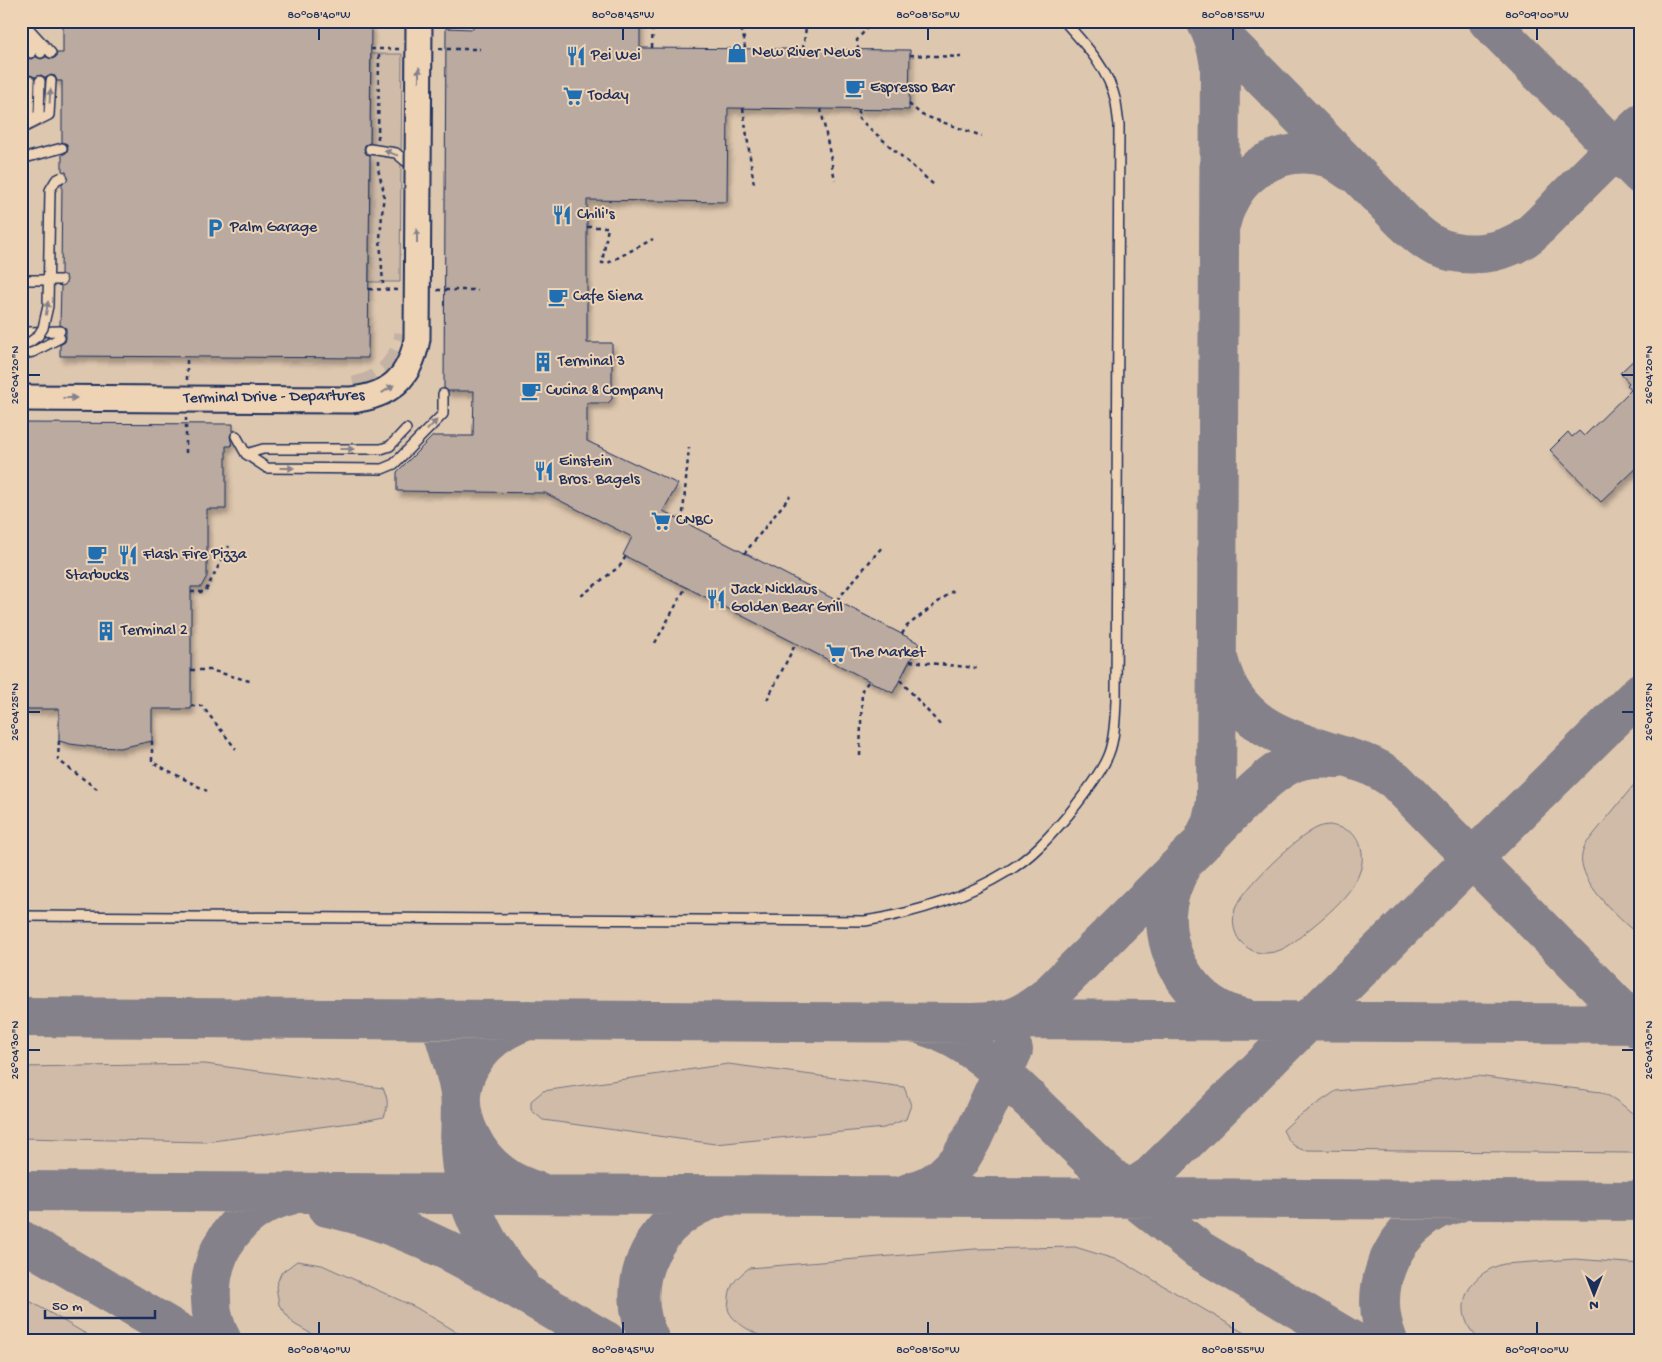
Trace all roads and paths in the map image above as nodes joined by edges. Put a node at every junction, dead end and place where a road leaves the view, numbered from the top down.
1 (419, 21) edge
2 (652, 21) edge
3 (739, 21) edge
4 (807, 21) edge
5 (873, 21) edge
6 (1064, 21) edge
7 (22, 22) edge
8 (21, 31) edge
9 (652, 48) dead end
10 (745, 49) dead end
11 (803, 50) dead end
12 (858, 50) dead end
13 (31, 53) dead end
14 (41, 53) dead end
15 (51, 53) dead end
16 (379, 54) dead end
17 (910, 55) dead end
18 (961, 57) dead end
19 (30, 81) dead end
20 (40, 81) dead end
21 (51, 81) dead end
22 (909, 104) dead end
23 (743, 108) dead end
24 (821, 109) dead end
25 (858, 110) dead end
26 (21, 126) edge
27 (982, 136) dead end
28 (62, 148) dead end
29 (374, 150) junction
30 (21, 159) edge
31 (409, 164) dead end
32 (62, 178) dead end
33 (835, 180) dead end
34 (934, 184) dead end
35 (754, 185) dead end
36 (587, 227) dead end
37 (654, 239) dead end
38 (21, 279) edge
39 (61, 279) dead end
40 (383, 284) dead end
41 (21, 330) edge
42 (21, 345) edge
43 (21, 355) edge
44 (443, 394) dead end
45 (21, 398) edge
46 (406, 429) dead end
47 (236, 436) dead end
48 (689, 447) dead end
49 (246, 454) junction
50 (790, 496) dead end
51 (679, 520) dead end
52 (229, 546) dead end
53 (883, 546) dead end
54 (744, 554) dead end
55 (626, 556) dead end
56 (686, 587) dead end
57 (954, 590) dead end
58 (191, 592) dead end
59 (581, 596) dead end
60 (837, 600) dead end
61 (902, 634) dead end
62 (654, 643) dead end
63 (796, 643) dead end
64 (910, 661) dead end
65 (977, 668) dead end
66 (190, 670) dead end
67 (900, 680) dead end
68 (869, 681) dead end
69 (253, 682) dead end
70 (767, 700) dead end
71 (190, 706) dead end
72 (942, 727) dead end
73 (59, 741) dead end
74 (152, 741) dead end
75 (236, 749) dead end
76 (860, 756) dead end
77 (97, 789) dead end
78 (207, 791) dead end
79 (21, 916) edge

45 -> 1 street, Terminal Drive - Departures, bridge
2 - 9 path
3 - 10 path
4 - 11 path
5 - 12 path
6 - 79 lane
7 - 14 lane
7 - 15 lane
8 - 13 lane
16 - 29 path
17 - 18 path
19 - 26 lane
20 - 26 lane
26 -> 21 lane
22 - 27 path
23 - 35 path
24 - 33 path
25 - 34 path
28 - 30 lane
31 -> 29 lane
29 - 40 path
42 -> 32 lane, bridge
36 - 37 path
38 - 39 lane, bridge
41 - 43 lane
49 -> 44 lane
49 -> 46 lane
47 - 49 lane
48 - 51 path
50 - 54 path
52 - 58 path
53 - 60 path
55 - 59 path
56 - 62 path
57 - 61 path
63 - 70 path
64 - 65 path
66 - 69 path
67 - 72 path
68 - 76 path
71 - 75 path
73 - 77 path
74 - 78 path

